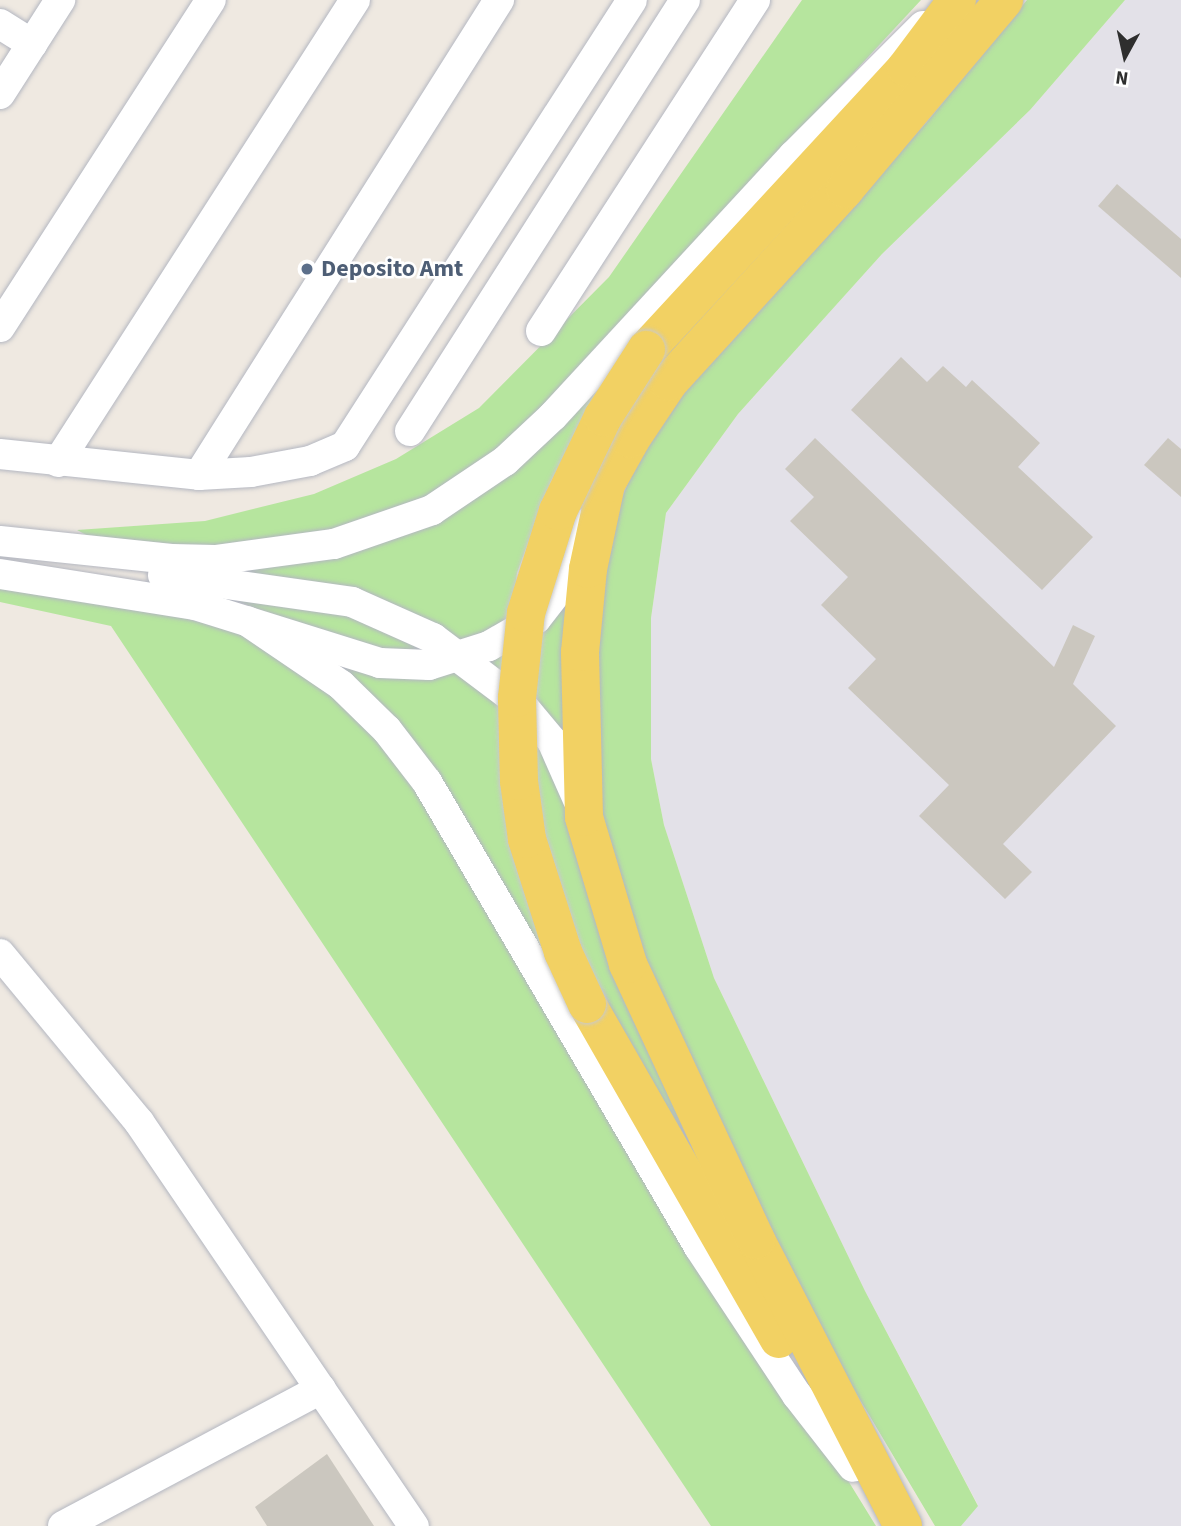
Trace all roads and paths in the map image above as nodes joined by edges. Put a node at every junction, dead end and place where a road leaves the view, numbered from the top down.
1 (60, 0) edge
2 (211, 0) edge
3 (355, 0) edge
4 (499, 0) edge
5 (632, 0) edge
6 (685, 0) edge
7 (755, 0) edge
8 (955, 0) edge
9 (1004, 0) edge
10 (0, 24) edge
11 (32, 44) junction
12 (0, 94) edge
13 (0, 327) edge
14 (541, 331) dead end
15 (410, 431) dead end
16 (0, 454) edge
17 (58, 463) junction
18 (199, 475) junction
19 (606, 484) junction
20 (0, 541) edge
21 (0, 547) edge
22 (0, 574) edge
23 (247, 621) junction
24 (460, 657) junction
25 (583, 817) junction
26 (0, 954) edge
27 (321, 1389) junction
28 (853, 1467) junction
29 (63, 1526) edge
30 (414, 1526) edge
31 (897, 1526) edge
32 (903, 1526) edge

1 - 11 street
2 - 13 street
3 - 17 street
4 - 18 street
5 - 18 street
6 - 15 street
7 - 14 street
8 - 20 street
8 - 28 main road, bridge
9 - 19 main road
10 - 11 street
11 - 12 street
16 - 17 street
17 - 18 street
19 - 24 street
19 - 25 main road
21 - 24 street
22 - 23 street
23 - 24 street
23 - 28 street
24 - 25 street
25 - 32 main road
26 - 27 street
27 - 29 street
27 - 30 street
28 - 31 main road

